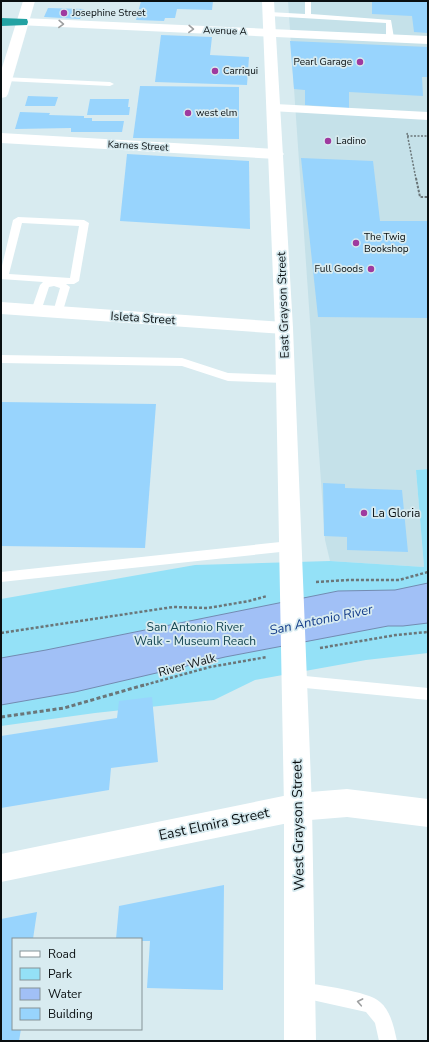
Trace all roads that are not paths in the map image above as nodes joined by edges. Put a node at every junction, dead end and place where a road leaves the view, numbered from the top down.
1 (29, 1) edge
2 (308, 1) edge
3 (269, 7) edge
4 (308, 16) junction
5 (1, 22) edge
6 (22, 22) junction
7 (270, 32) junction
8 (390, 38) junction
9 (428, 40) edge
10 (5, 79) junction
11 (110, 84) dead end
12 (1, 94) edge
13 (275, 108) junction
14 (428, 116) edge
15 (1, 138) edge
16 (276, 154) junction
17 (55, 281) junction
18 (1, 308) edge
19 (36, 311) junction
20 (58, 312) junction
21 (284, 328) junction
22 (1, 359) edge
23 (286, 379) junction
24 (290, 546) junction
25 (1, 577) edge
26 (292, 608) joint
27 (294, 682) junction
28 (428, 694) edge
29 (298, 807) junction
30 (428, 813) edge
31 (1, 868) edge
32 (300, 990) junction
33 (300, 1041) edge
34 (388, 1041) edge

1 - 6 street
2 - 4 lane
3 - 4 lane
3 - 7 street, East Grayson Street
4 - 8 lane
5 - 6 highway
6 -> 7 street, Avenue A
6 - 10 street
7 - 8 street, Avenue A
7 - 13 street, East Grayson Street
8 - 9 street, Avenue A
10 - 11 lane
10 - 12 street
13 - 14 street
13 - 16 street, East Grayson Street
15 - 16 street, Karnes Street
16 - 21 street, East Grayson Street
17 - 17 lane
17 - 19 lane
17 - 20 lane
18 - 19 street, Isleta Street
19 - 20 street, Isleta Street
20 - 21 street, Isleta Street
21 - 23 street, East Grayson Street
22 - 23 lane
23 - 24 street, East Grayson Street
24 - 25 lane
24 - 26 street, East Grayson Street
26 - 27 street, West Grayson Street
27 - 28 lane
27 - 29 street, West Grayson Street
29 - 30 street, East Elmira Street
29 - 31 street, East Elmira Street
29 - 32 street, West Grayson Street
32 - 33 street, West Grayson Street
34 -> 32 lane

